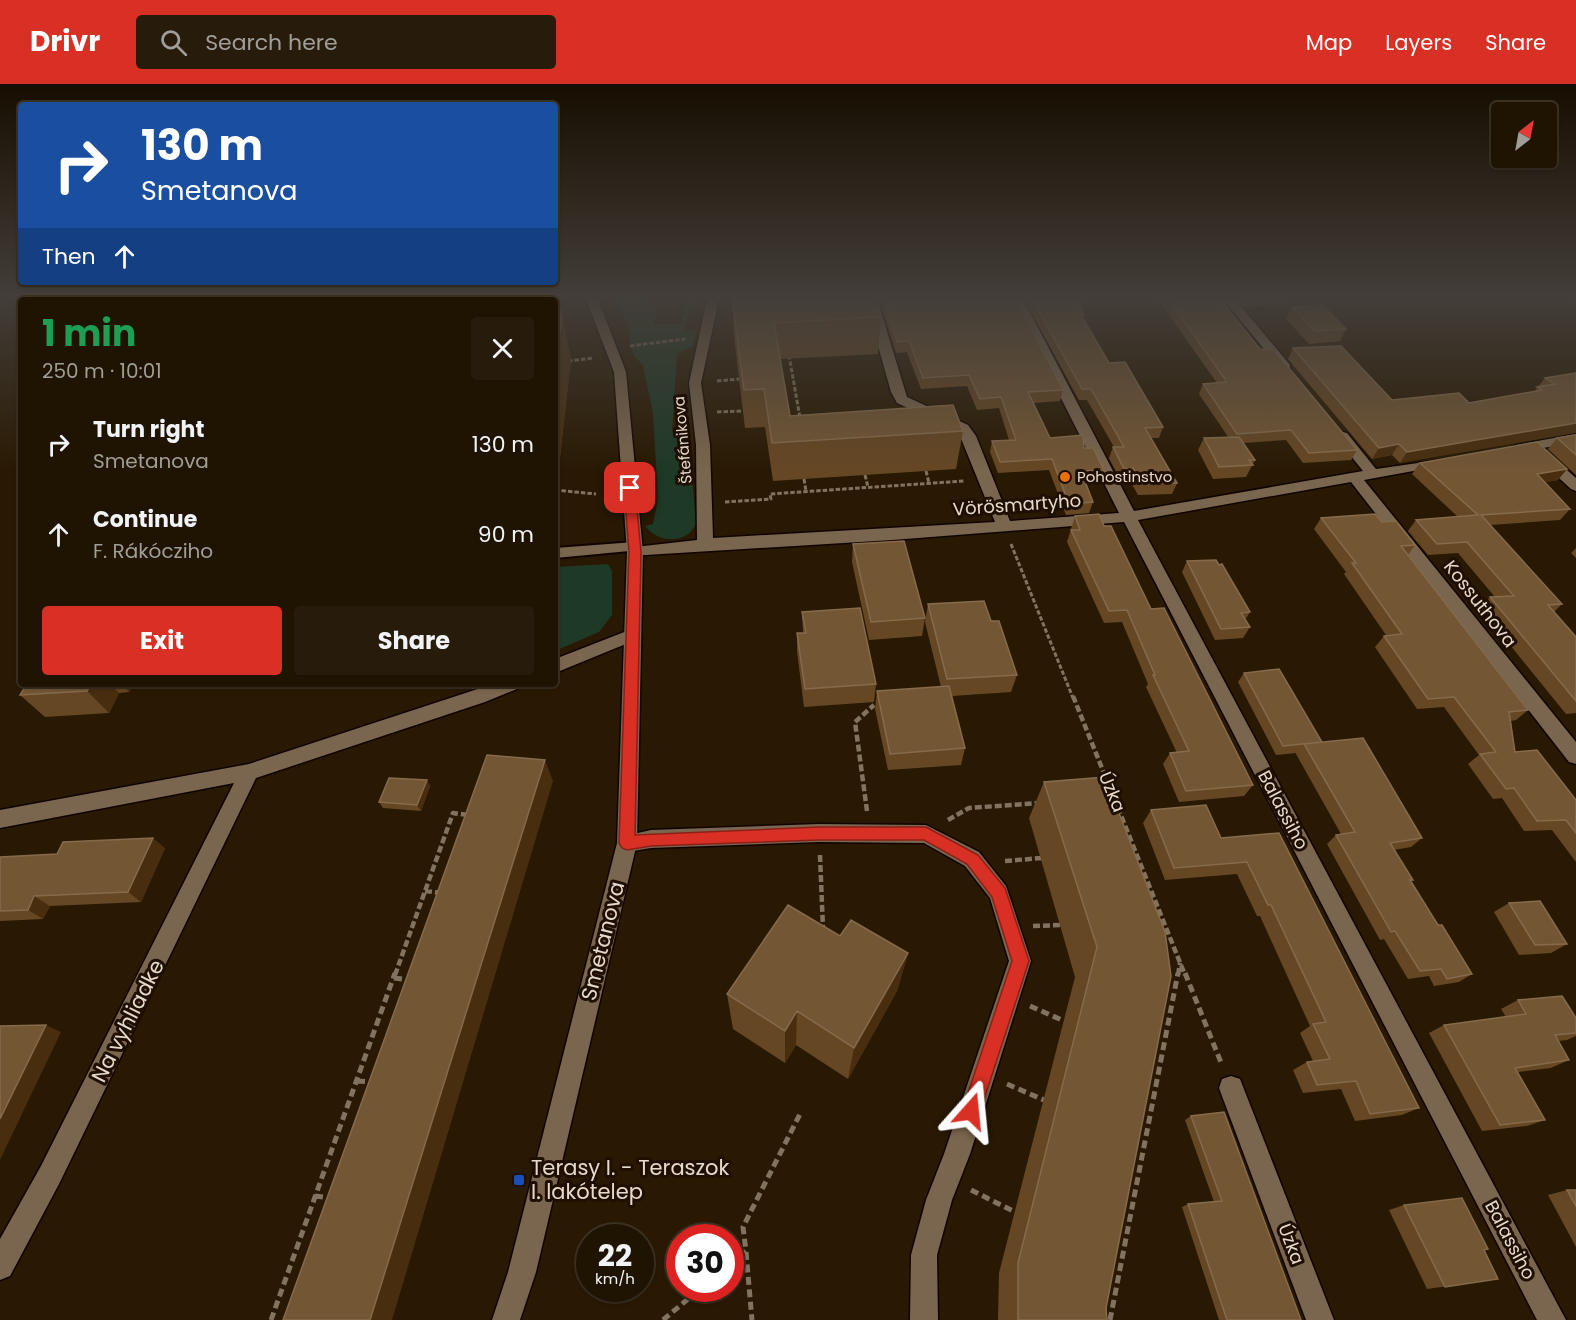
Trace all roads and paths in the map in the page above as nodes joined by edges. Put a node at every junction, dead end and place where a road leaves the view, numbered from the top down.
1 (614, 356) edge
2 (608, 357) edge
3 (700, 357) edge
4 (789, 357) edge
5 (889, 357) edge
6 (1047, 357) edge
7 (1277, 357) edge
8 (565, 362) dead end
9 (1297, 381) edge
10 (801, 424) edge
11 (1334, 426) edge
12 (1576, 438) edge
13 (1532, 446) junction
14 (1497, 452) edge
15 (1452, 460) edge
16 (926, 471) edge
17 (1373, 474) junction
18 (865, 475) edge
19 (1354, 477) junction
20 (804, 479) edge
21 (986, 479) junction
22 (929, 483) junction
23 (1576, 486) edge
24 (868, 487) junction
25 (558, 490) edge
26 (806, 491) junction
27 (596, 494) dead end
28 (718, 502) dead end
29 (1129, 517) junction
30 (1004, 525) junction
31 (705, 544) junction
32 (635, 550) junction
33 (558, 553) edge
34 (632, 635) junction
35 (558, 665) edge
36 (498, 687) edge
37 (480, 691) edge
38 (874, 705) edge
39 (1576, 756) edge
40 (249, 772) junction
41 (1114, 797) junction
42 (1103, 798) edge
43 (1047, 802) edge
44 (867, 815) dead end
45 (473, 816) edge
46 (0, 819) edge
47 (819, 833) junction
48 (926, 834) junction
49 (627, 843) junction
50 (1042, 858) dead end
51 (998, 862) dead end
52 (425, 891) junction
53 (446, 894) edge
54 (1061, 925) dead end
55 (1030, 926) dead end
56 (823, 935) edge
57 (1180, 963) junction
58 (394, 978) junction
59 (416, 981) edge
60 (1023, 1003) dead end
61 (1064, 1021) dead end
62 (357, 1081) junction
63 (1000, 1082) dead end
64 (380, 1083) edge
65 (1231, 1088) joint
66 (1044, 1100) dead end
67 (800, 1113) dead end
68 (970, 1190) dead end
69 (315, 1196) junction
70 (339, 1199) edge
71 (1015, 1212) dead end
72 (746, 1251) joint
73 (0, 1266) edge
74 (684, 1302) edge
75 (271, 1320) edge
76 (506, 1320) edge
77 (663, 1320) edge
78 (752, 1320) edge
79 (924, 1320) edge
80 (1110, 1320) edge
81 (1320, 1320) edge
82 (1552, 1320) edge

1 - 32 street, Smetanova
2 - 8 path
3 - 31 street, Štefánikova
4 - 10 path
5 - 21 street
6 - 29 street, Balassiho
7 - 9 street
11 - 17 street
12 - 13 street
13 - 14 street
13 - 23 street
15 - 17 street, Vörösmartyho
16 - 22 path
17 - 19 street, Vörösmartyho
18 - 24 path
19 - 29 street, Vörösmartyho
19 - 39 street, Kossuthova
20 - 26 path
21 - 22 path
21 - 30 street
22 - 24 path
24 - 26 path
25 - 27 path
26 - 28 path
29 - 30 street, Vörösmartyho
29 - 82 street, Balassiho
30 - 31 street, Vörösmartyho
30 - 41 path, Úzka
31 - 32 street, Vörösmartyho
32 - 33 lane
32 - 34 street, Smetanova
34 - 35 street
34 - 49 street, Smetanova
36 - 37 street
37 - 40 street
38 - 44 path
40 - 46 street
40 - 73 street, Na vyhliadke
41 - 42 path
41 - 57 path, Úzka
43 - 48 path
45 - 52 path
47 - 48 street
47 - 49 street
47 - 56 path
48 - 79 street
49 - 76 street, Smetanova
50 - 51 path
52 - 53 path
52 - 58 path
54 - 55 path
57 - 65 path, Úzka
57 - 80 path
58 - 59 path
58 - 62 path
60 - 61 path
62 - 64 path
62 - 69 path
63 - 66 path
65 - 81 street, Úzka
67 - 72 path
68 - 71 path
69 - 70 path
69 - 75 path
72 - 78 path
74 - 77 path

